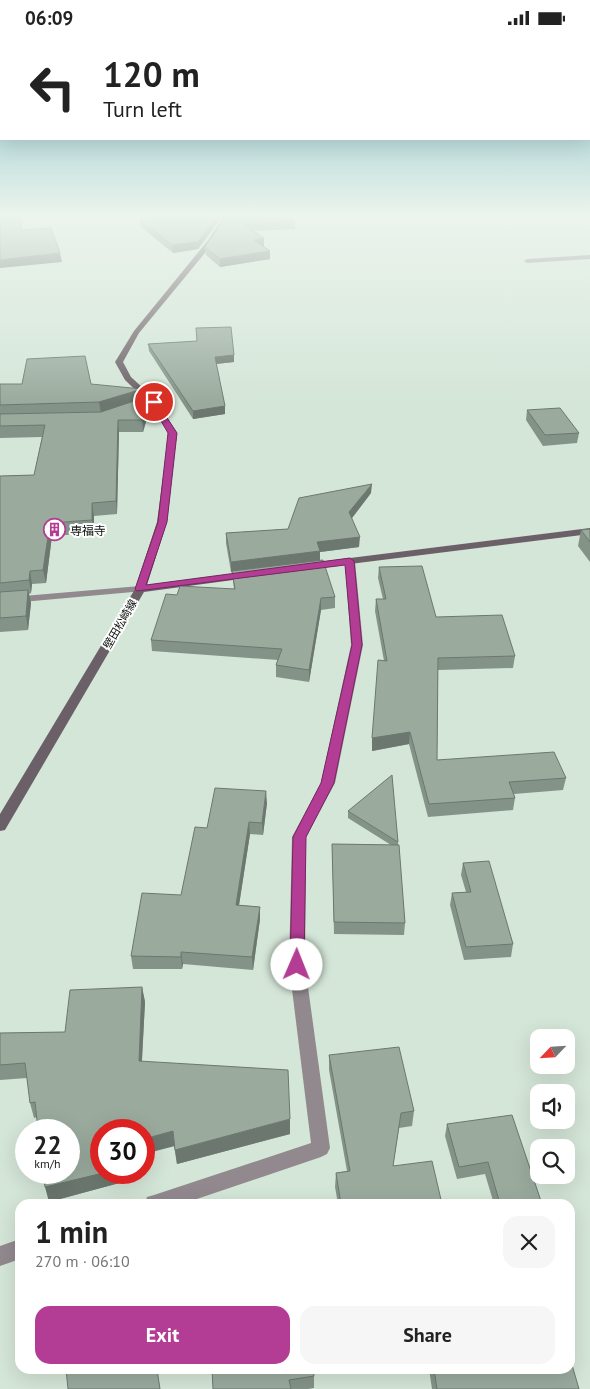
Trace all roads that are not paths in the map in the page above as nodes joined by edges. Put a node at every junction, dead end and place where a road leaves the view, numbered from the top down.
1 (183, 277) edge
2 (590, 531) edge
3 (350, 561) junction
4 (302, 567) edge
5 (254, 574) edge
6 (140, 589) junction
7 (0, 601) edge
8 (0, 826) edge
9 (169, 1199) edge
10 (15, 1251) edge
11 (0, 1256) edge

1 - 6 main road, 壁田松崎線
2 - 3 main road
3 - 4 main road
3 - 9 street
5 - 6 main road
6 - 7 street
6 - 8 main road, 壁田松崎線
10 - 11 street

